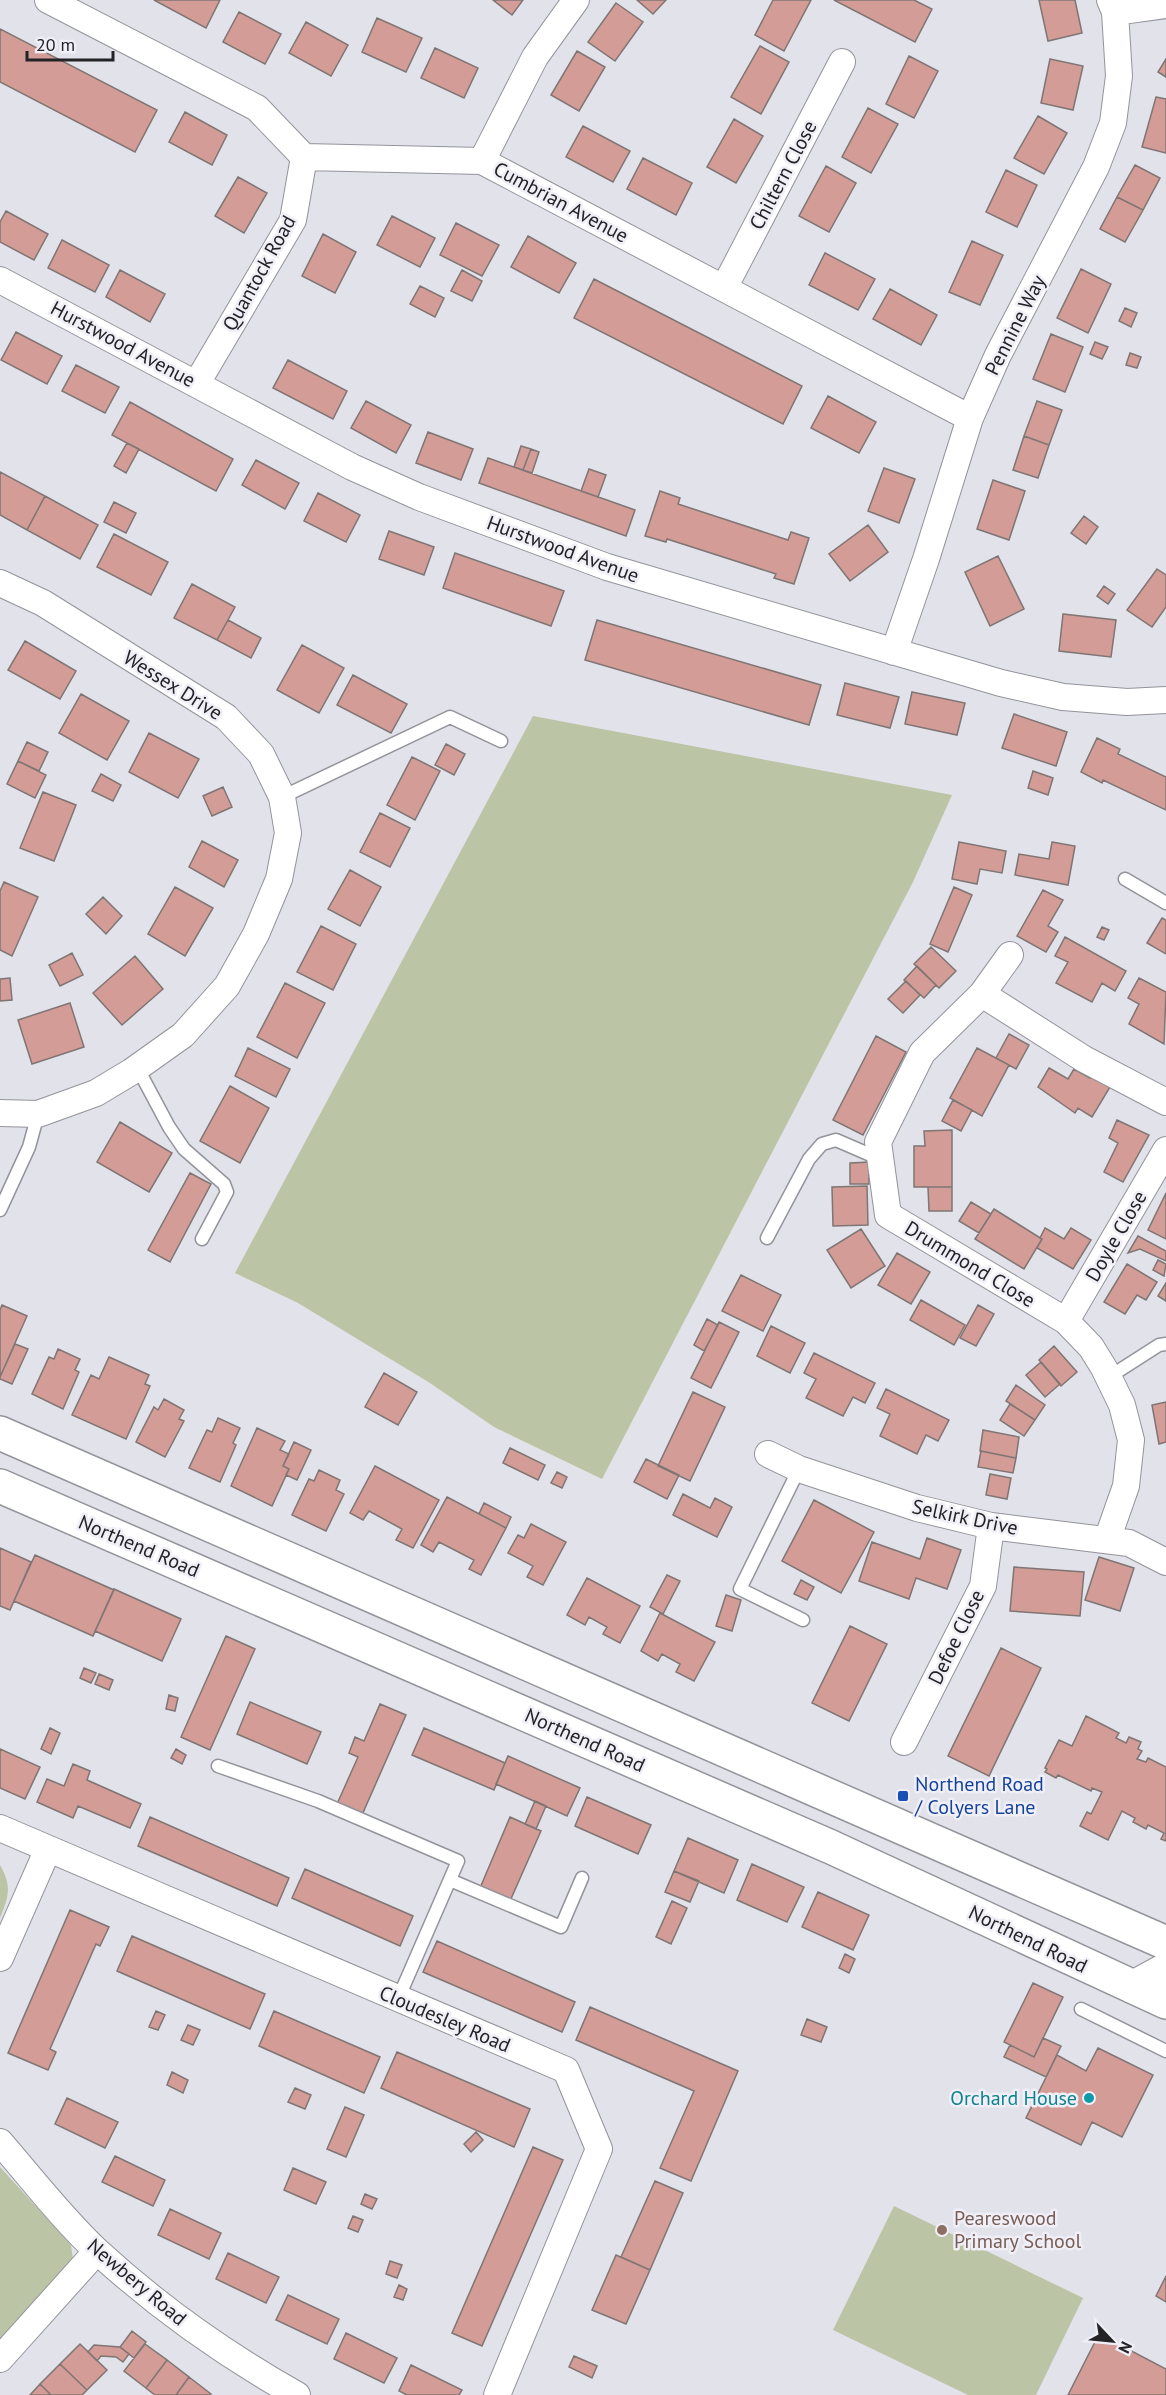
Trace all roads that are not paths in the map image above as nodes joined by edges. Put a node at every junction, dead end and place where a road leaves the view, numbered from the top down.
1 (48, 0) edge
2 (576, 0) edge
3 (1166, 5) edge
4 (1112, 6) edge
5 (842, 62) dead end
6 (304, 157) junction
7 (482, 161) junction
8 (0, 280) edge
9 (724, 288) junction
10 (197, 383) junction
11 (970, 418) junction
12 (0, 583) edge
13 (894, 652) junction
14 (1166, 700) edge
15 (501, 741) dead end
16 (282, 797) junction
17 (1125, 879) dead end
18 (1166, 903) edge
19 (1010, 955) dead end
20 (982, 994) junction
21 (137, 1067) junction
22 (1166, 1102) edge
23 (0, 1113) edge
24 (38, 1114) junction
25 (1166, 1150) edge
26 (881, 1160) junction
27 (0, 1210) edge
28 (767, 1238) dead end
29 (202, 1239) dead end
30 (1066, 1321) junction
31 (1166, 1344) edge
32 (1109, 1377) junction
33 (0, 1433) edge
34 (768, 1454) dead end
35 (799, 1469) junction
36 (0, 1486) edge
37 (991, 1526) junction
38 (1107, 1540) junction
39 (1166, 1562) edge
40 (803, 1620) dead end
41 (904, 1742) dead end
42 (218, 1766) dead end
43 (0, 1828) edge
44 (48, 1850) junction
45 (582, 1878) dead end
46 (450, 1880) junction
47 (1166, 1943) edge
48 (0, 1958) edge
49 (1166, 1969) edge
50 (1133, 1987) junction
51 (398, 1999) junction
52 (1166, 2002) edge
53 (1081, 2009) dead end
54 (1166, 2051) edge
55 (0, 2142) edge
56 (97, 2251) junction
57 (0, 2359) edge
58 (297, 2395) edge
59 (497, 2395) edge

1 - 6 street
2 - 7 street
3 - 4 street
4 - 11 street, Pennine Way
5 - 9 street, Chiltern Close
6 - 7 street, Cumbrian Avenue
6 - 10 street, Quantock Road
7 - 9 street, Cumbrian Avenue
8 - 10 street, Hurstwood Avenue
9 - 11 street, Cumbrian Avenue
10 - 13 street, Hurstwood Avenue
11 - 13 street, Pennine Way
12 - 16 street, Wessex Drive
13 - 14 street, Hurstwood Avenue
15 - 16 lane
16 - 21 street, Wessex Drive
17 - 18 lane
19 - 20 street, Drummond Close
20 - 22 street
20 - 26 street, Drummond Close
21 - 24 street, Wessex Drive
21 - 29 lane
23 - 24 street, Wessex Drive
24 - 27 lane
25 - 30 street, Doyle Close
26 - 28 lane
26 - 30 street, Drummond Close
30 - 32 street, Drummond Close
31 - 32 lane
32 - 38 street, Drummond Close
33 - 47 main road
34 - 35 street, Selkirk Drive
35 - 37 street, Selkirk Drive
35 - 40 lane
36 - 50 main road, Northend Road
37 - 38 street, Selkirk Drive
37 - 41 street, Defoe Close
38 - 39 street, Selkirk Drive
42 - 46 lane
43 - 44 street, Cloudesley Road
44 - 48 street
44 - 51 street, Cloudesley Road
45 - 46 lane
46 - 51 lane
49 - 50 street
50 - 52 main road, Northend Road
51 - 59 street, Cloudesley Road
53 - 54 lane
55 - 56 street, Newbery Road
56 - 57 street
56 - 58 street, Newbery Road

